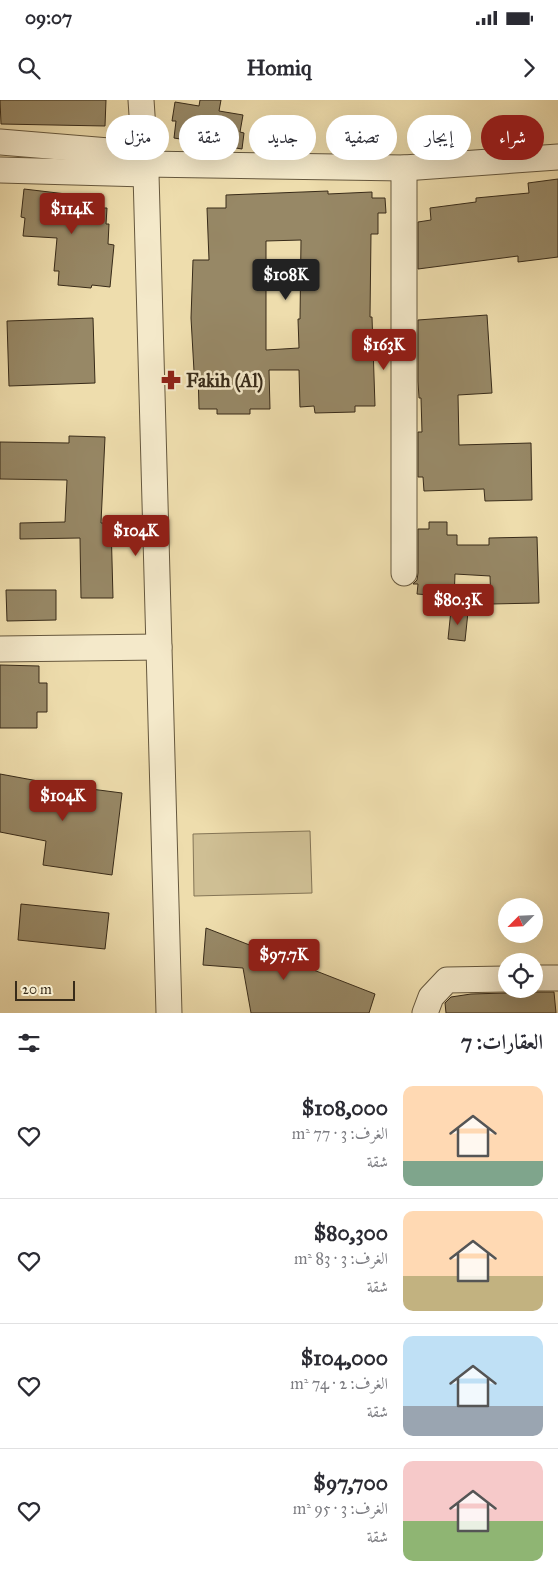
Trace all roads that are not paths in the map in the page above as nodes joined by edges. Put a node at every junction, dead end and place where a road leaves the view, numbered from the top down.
1 (141, 100) edge
2 (0, 142) edge
3 (558, 156) edge
4 (145, 164) junction
5 (404, 168) junction
6 (0, 170) edge
7 (404, 573) dead end
8 (159, 646) junction
9 (0, 649) edge
10 (543, 978) edge
11 (558, 978) edge
12 (498, 979) edge
13 (169, 1013) edge
14 (425, 1013) edge

1 - 4 street
2 - 4 street
3 - 5 street
4 - 5 street
4 - 6 street
4 - 8 street
5 - 7 street
8 - 9 street
8 - 13 street
10 - 11 street
12 - 14 street

